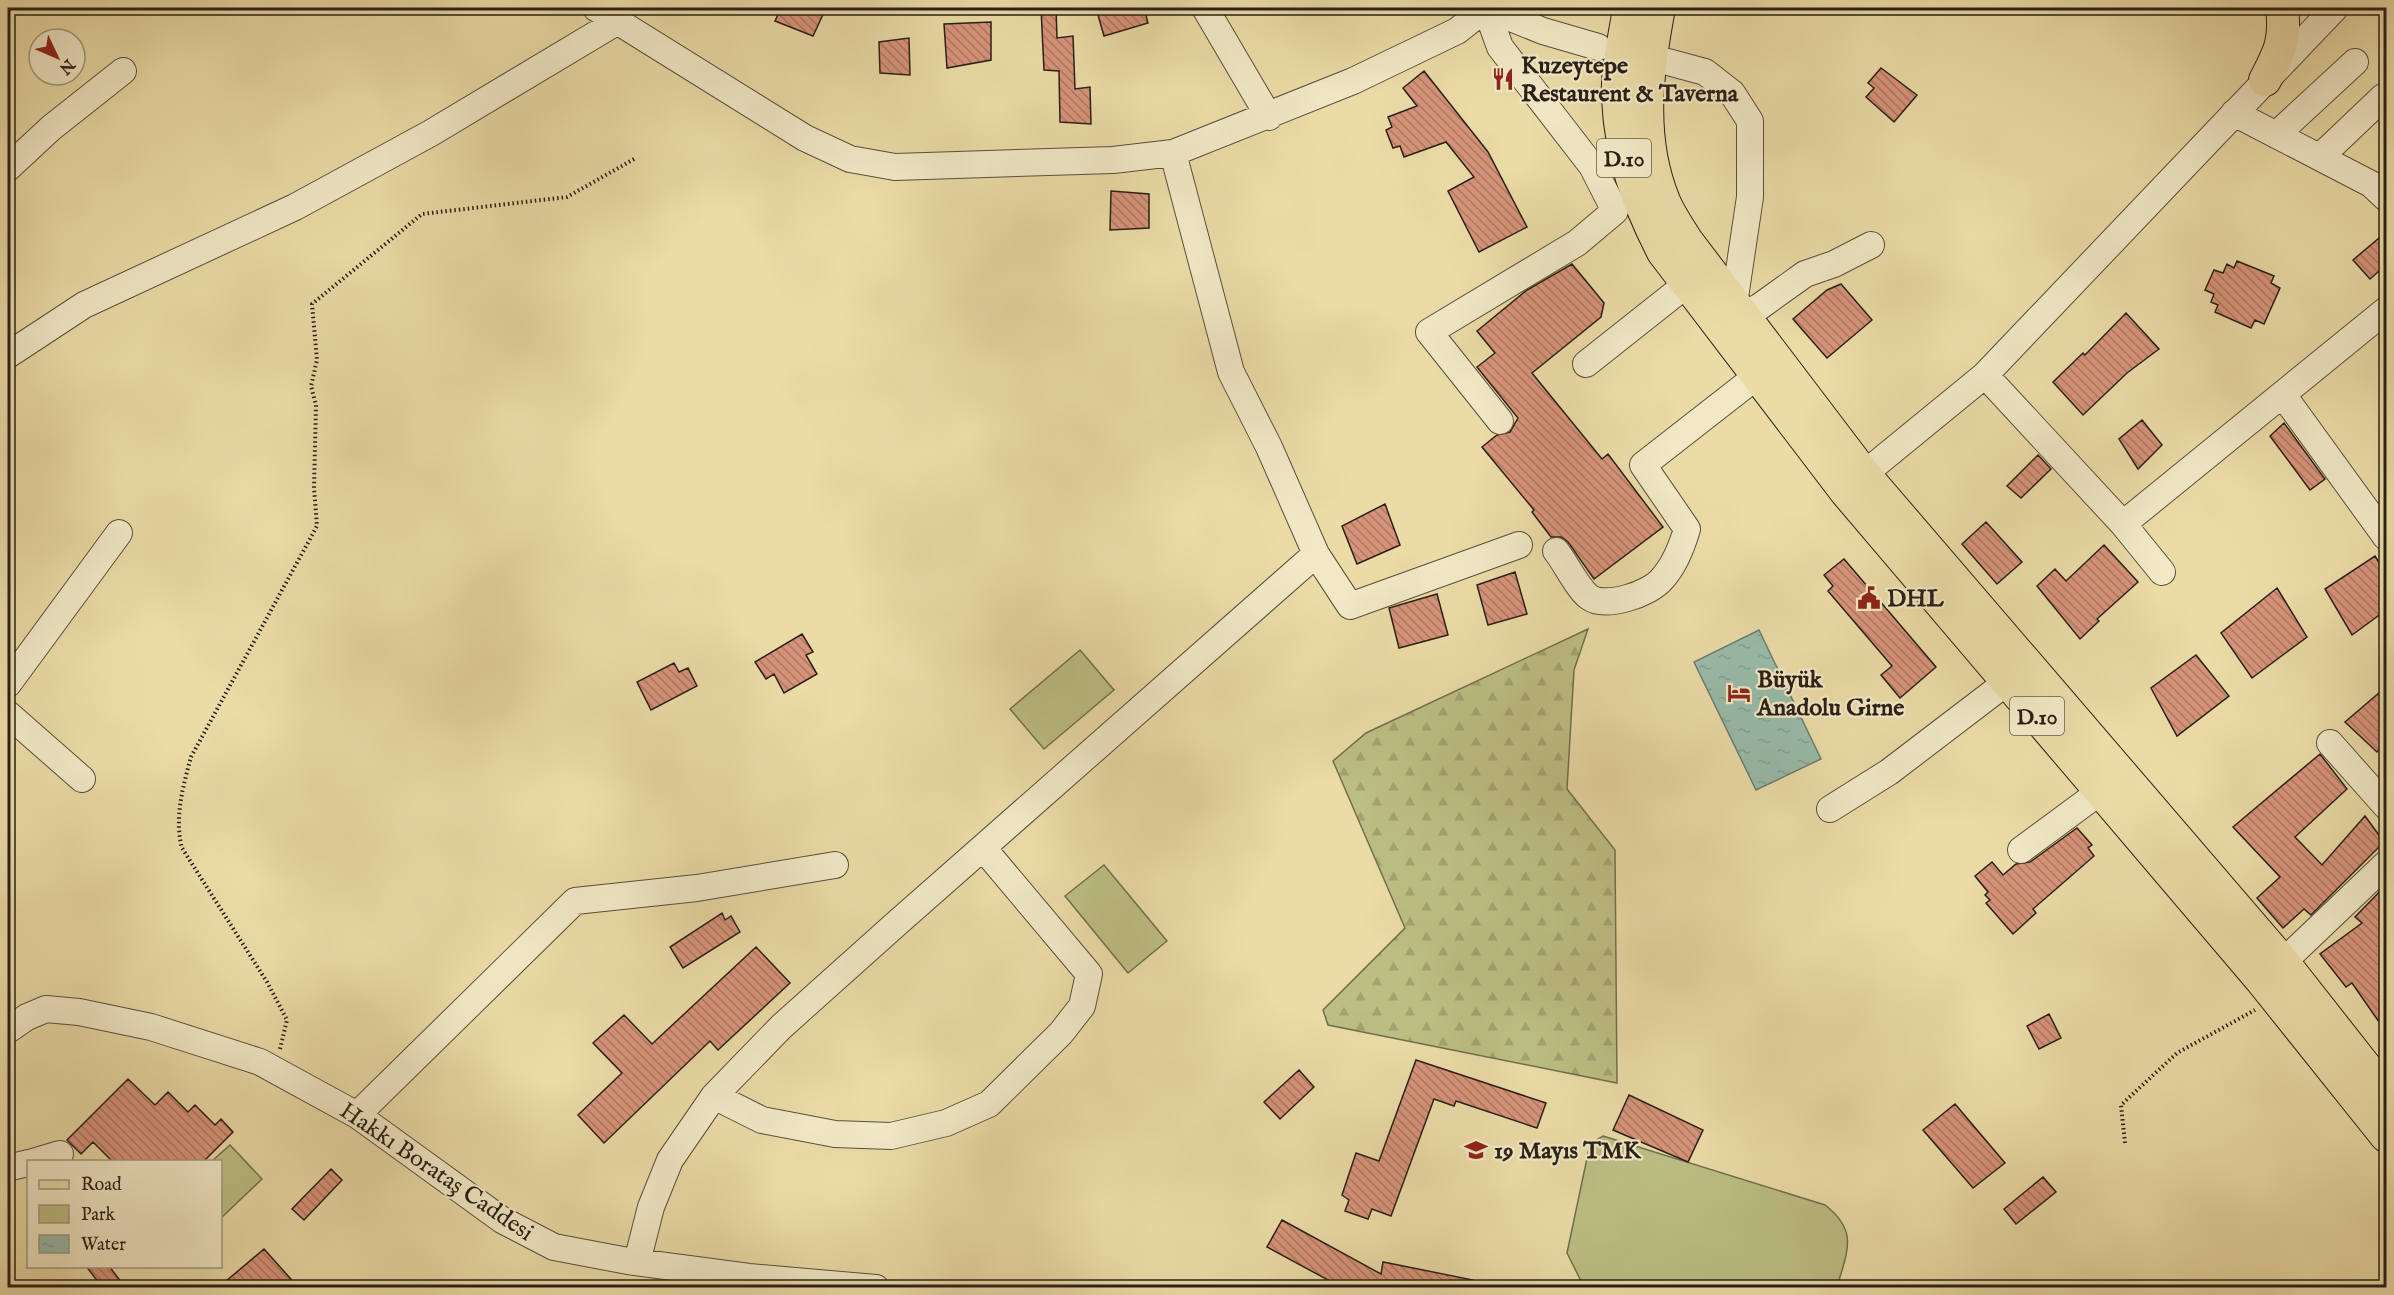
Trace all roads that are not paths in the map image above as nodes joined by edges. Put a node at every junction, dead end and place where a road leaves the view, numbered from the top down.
1 (596, 8) edge
2 (1205, 8) edge
3 (1486, 8) edge
4 (1629, 8) edge
5 (1659, 8) edge
6 (2282, 8) edge
7 (2335, 8) edge
8 (618, 21) junction
9 (1598, 47) dead end
10 (1668, 62) dead end
11 (2355, 62) dead end
12 (123, 71) dead end
13 (2265, 80) junction
14 (2383, 97) dead end
15 (2234, 113) junction
16 (1269, 117) junction
17 (2276, 135) junction
18 (1173, 153) junction
19 (2320, 158) junction
20 (8, 168) edge
21 (2381, 184) edge
22 (1871, 245) dead end
23 (1687, 284) junction
24 (1738, 310) junction
25 (2386, 310) edge
26 (12, 344) edge
27 (1586, 364) dead end
28 (1985, 375) junction
29 (1757, 376) junction
30 (2283, 395) junction
31 (1500, 421) dead end
32 (1864, 474) junction
33 (2123, 524) junction
34 (119, 533) dead end
35 (2386, 537) edge
36 (1519, 545) dead end
37 (1556, 550) dead end
38 (1317, 554) junction
39 (2162, 572) dead end
40 (2007, 682) junction
41 (8, 684) edge
42 (8, 714) edge
43 (2330, 743) dead end
44 (82, 779) dead end
45 (2101, 791) junction
46 (2386, 806) edge
47 (1830, 809) dead end
48 (983, 848) junction
49 (2021, 850) dead end
50 (2386, 864) edge
51 (835, 865) dead end
52 (2283, 962) junction
53 (8, 1030) edge
54 (2385, 1087) edge
55 (714, 1096) junction
56 (357, 1115) junction
57 (2386, 1136) edge
58 (60, 1154) dead end
59 (38, 1160) edge
60 (27, 1163) edge
61 (8, 1168) edge
62 (638, 1262) junction
63 (745, 1282) edge
64 (801, 1285) edge
65 (876, 1287) edge

1 - 8 street
2 - 16 street
3 - 9 street
3 - 16 street
3 - 31 street
4 - 23 main road, D.10
5 - 24 main road, D.10
6 - 13 main road
7 - 13 street
8 - 18 street
8 - 26 street
10 - 24 street
11 - 17 street
12 - 20 street
13 - 15 street
14 - 19 street
15 - 17 street
15 - 28 street
16 - 18 street
17 - 19 street
18 - 38 street
19 - 21 street
22 - 24 street
23 - 27 street
23 - 29 main road, D.10
24 - 32 main road, D.10
25 - 30 street
28 - 32 street
28 - 33 street
29 - 37 street
29 - 40 main road, D.10
30 - 33 street
30 - 35 street
32 - 52 main road, D.10
33 - 39 street
34 - 41 street
36 - 38 street
38 - 48 street
40 - 45 main road, D.10
40 - 47 street
42 - 44 street
43 - 46 street
45 - 49 street
45 - 57 main road, D.10
48 - 55 street
48 - 55 street
50 - 52 street
51 - 56 street
52 - 54 main road, D.10
53 - 56 street, Hakkı Borataş Caddesi
55 - 62 street
56 - 62 street, Hakkı Borataş Caddesi
58 - 59 street
60 - 61 street
62 - 63 street, Hakkı Borataş Caddesi
63 - 64 street, Hakkı Borataş Caddesi
64 - 65 street, Hakkı Borataş Caddesi

